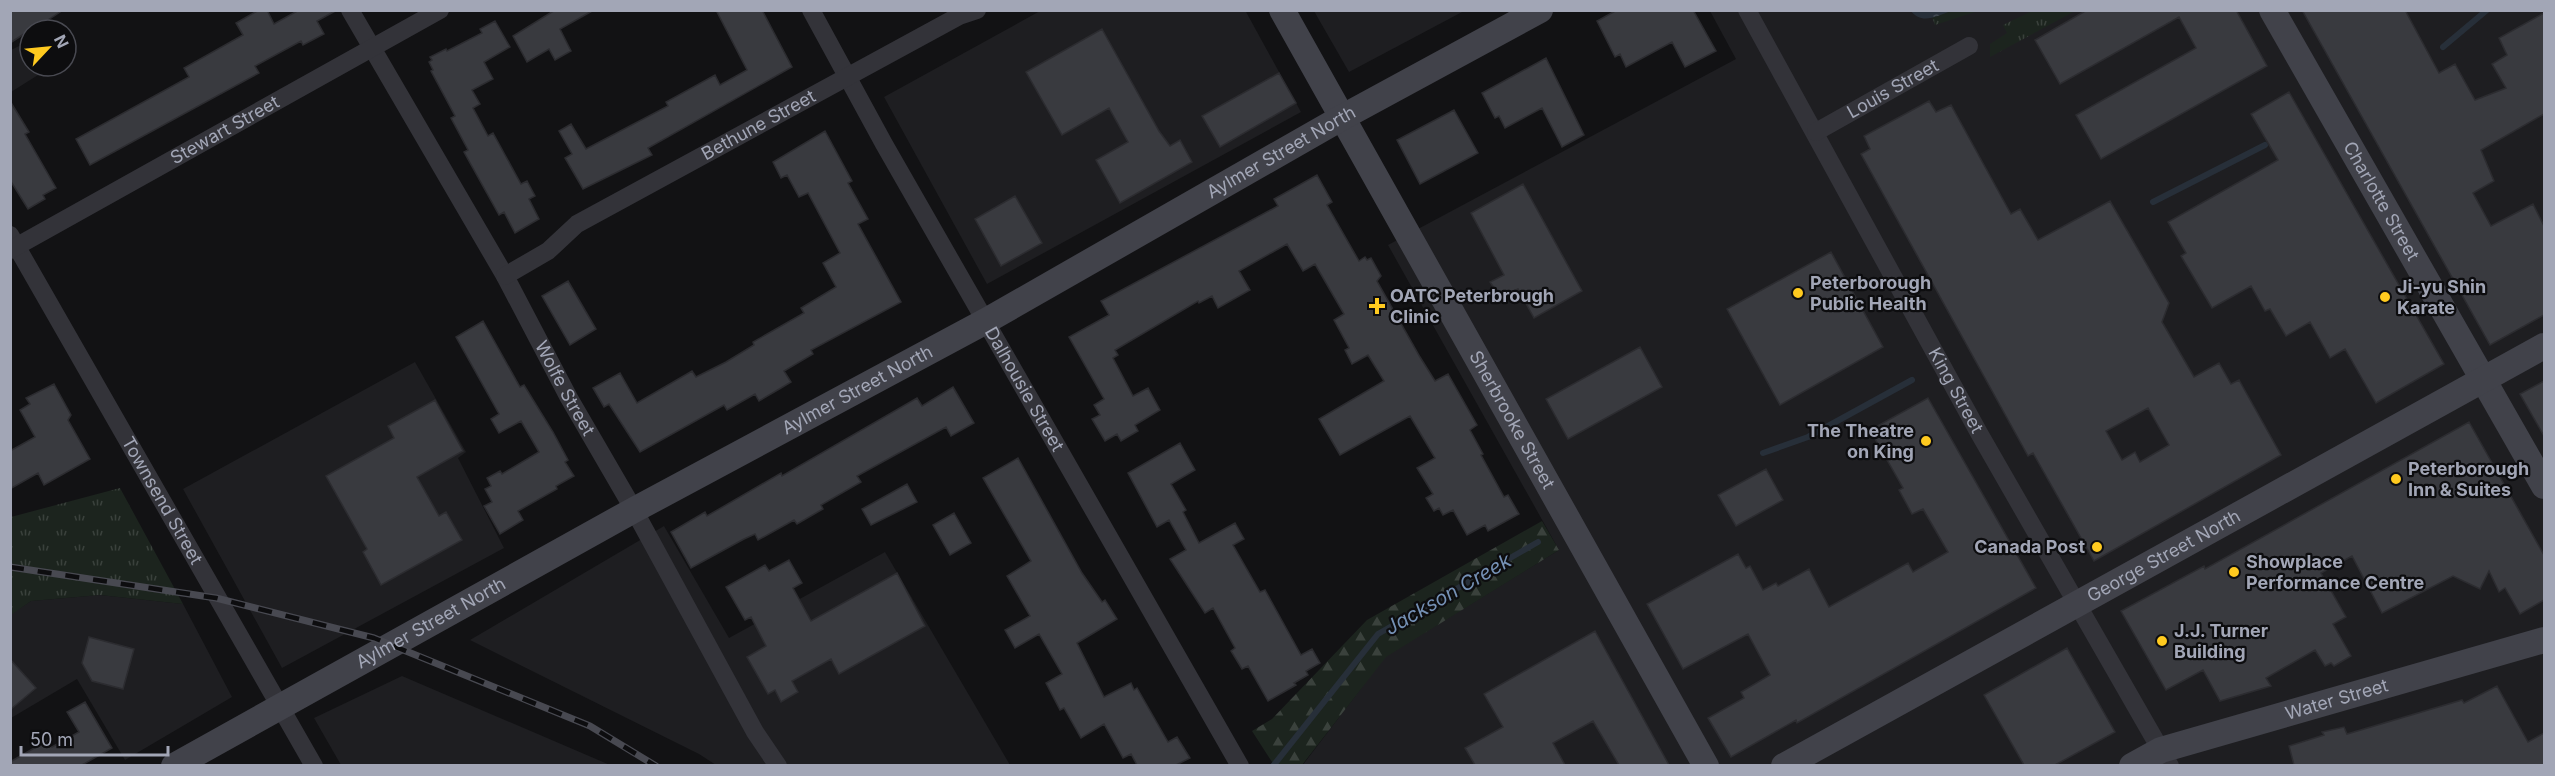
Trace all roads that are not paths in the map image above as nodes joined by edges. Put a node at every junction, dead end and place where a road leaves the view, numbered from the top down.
1 (350, 10) edge
2 (440, 10) edge
3 (811, 10) edge
4 (977, 10) edge
5 (1282, 10) edge
6 (1540, 10) edge
7 (1747, 10) edge
8 (2272, 10) edge
9 (1969, 46) dead end
10 (371, 49) junction
11 (848, 78) junction
12 (1343, 117) junction
13 (1816, 132) junction
14 (13, 244) edge
15 (505, 276) junction
16 (986, 321) junction
17 (2544, 346) edge
18 (2484, 381) junction
19 (2544, 486) edge
20 (634, 510) junction
21 (2075, 604) junction
22 (2544, 640) edge
23 (279, 706) junction
24 (2165, 758) edge
25 (174, 765) edge
26 (314, 765) edge
27 (778, 765) edge
28 (1240, 765) edge
29 (1706, 765) edge
30 (1784, 765) edge
31 (2132, 765) edge

1 - 10 street, Wolfe Street
2 - 10 street, Stewart Street
3 - 11 street, Dalhousie Street
4 - 11 street, Bethune Street
5 - 12 main road, Sherbrooke Street
6 - 12 main road, Aylmer Street North
7 - 13 street, King Street
8 - 18 main road, Charlotte Street
9 - 13 street, Louis Street
10 - 14 street, Stewart Street
10 - 15 street, Wolfe Street
11 - 15 street, Bethune Street
11 - 16 street, Dalhousie Street
12 - 16 main road, Aylmer Street North
12 - 29 main road, Sherbrooke Street
13 - 21 street, King Street
14 - 23 street, Townsend Street
15 - 20 street, Wolfe Street
16 - 20 main road, Aylmer Street North
16 - 28 street, Dalhousie Street
17 - 18 main road, George Street North
18 - 19 main road, Charlotte Street
18 - 21 main road, George Street North
20 - 23 main road, Aylmer Street North
20 - 27 street, Wolfe Street
21 - 24 street, King Street
21 - 30 main road, George Street North
22 - 24 main road, Water Street
23 - 25 main road, Aylmer Street North
23 - 26 street, Townsend Street
24 - 31 main road, Water Street

